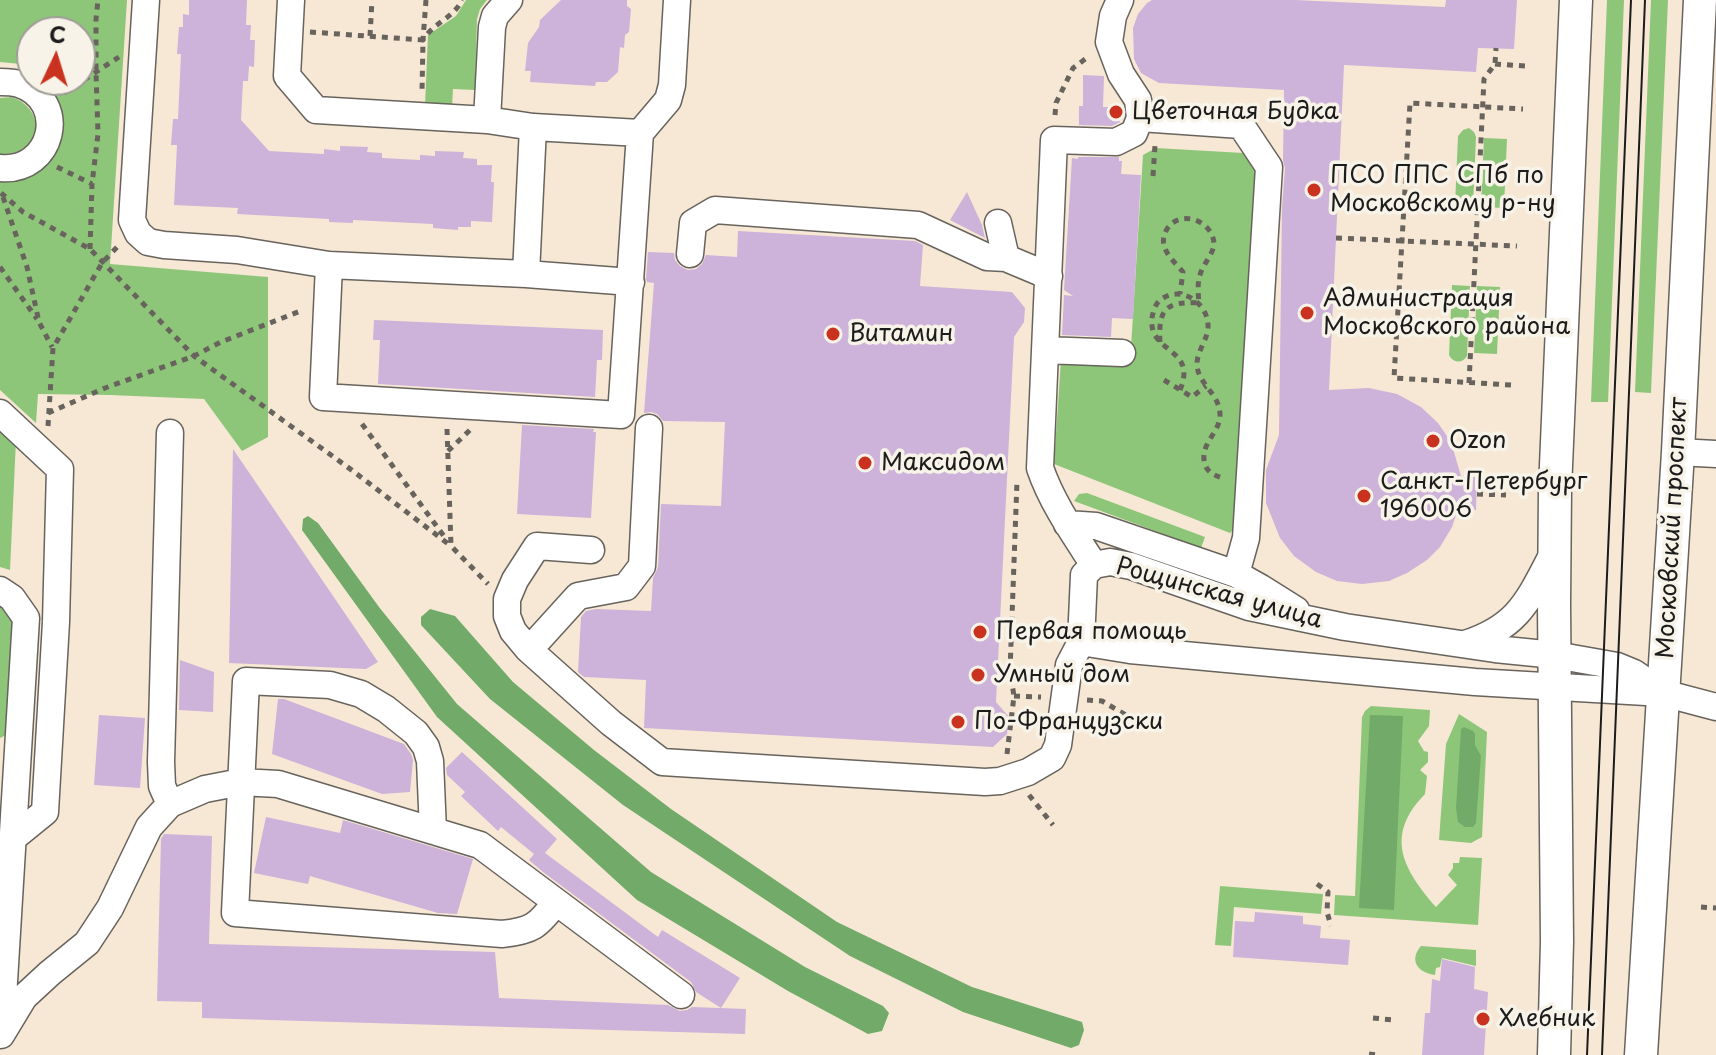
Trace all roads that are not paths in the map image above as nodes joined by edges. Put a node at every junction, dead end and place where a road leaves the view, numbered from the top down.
1 (146, 0) edge
2 (291, 0) edge
3 (509, 0) edge
4 (677, 0) edge
5 (1120, 0) edge
6 (1576, 0) edge
7 (1700, 0) edge
8 (0, 82) edge
9 (1706, 99) edge
10 (1140, 118) junction
11 (487, 120) junction
12 (533, 127) junction
13 (640, 133) junction
14 (0, 184) edge
15 (998, 223) dead end
16 (690, 254) dead end
17 (1006, 258) junction
18 (329, 265) junction
19 (526, 274) junction
20 (1049, 276) junction
21 (631, 282) junction
22 (1045, 350) junction
23 (1122, 353) dead end
24 (0, 413) edge
25 (649, 428) dead end
26 (170, 433) dead end
27 (1678, 452) junction
28 (1716, 454) edge
29 (1067, 524) junction
30 (591, 550) dead end
31 (1555, 550) junction
32 (1094, 565) junction
33 (1236, 574) junction
34 (0, 590) edge
35 (1310, 619) junction
36 (1081, 642) junction
37 (1463, 645) junction
38 (528, 649) junction
39 (1556, 671) junction
40 (1663, 693) junction
41 (1716, 707) edge
42 (241, 782) junction
43 (170, 804) junction
44 (9, 821) edge
45 (433, 831) junction
46 (556, 902) junction
47 (3, 957) edge
48 (681, 995) dead end
49 (1, 1035) edge
50 (0, 1043) edge
51 (1554, 1055) edge
52 (1641, 1055) edge

1 - 18 street
2 - 11 street
3 - 11 street
4 - 13 street
5 - 10 street
6 - 31 main road
7 - 9 main road, Московский проспект
8 - 14 street
9 - 27 main road, Московский проспект
10 - 20 street
10 - 33 street
11 - 12 street
12 - 13 street
12 - 19 street
13 - 21 street
15 - 17 street
16 - 17 street
17 - 20 street
18 - 19 street
18 - 21 street
19 - 21 street
20 - 22 street
22 - 23 street
22 - 29 street
24 - 44 street
25 - 38 street
26 - 43 street
27 - 28 street
27 - 40 main road, Московский проспект
29 - 32 street
29 - 33 street
30 - 38 street
31 - 37 street
31 - 39 main road
32 - 35 street, Рощинская улица
32 - 36 street, Рощинская улица
33 - 35 street
34 - 44 street
35 - 37 street, Рощинская улица
36 - 38 street
36 - 39 street, Рощинская улица
37 - 39 street, Рощинская улица
39 - 40 street, Рощинская улица
39 - 51 main road
40 - 41 street, Рощинская улица
40 - 52 main road, Московский проспект
42 - 43 street
42 - 45 street
42 - 45 street
42 - 46 street
43 - 49 street
44 - 47 street
45 - 46 street
46 - 48 street
47 - 49 street
49 - 50 street

